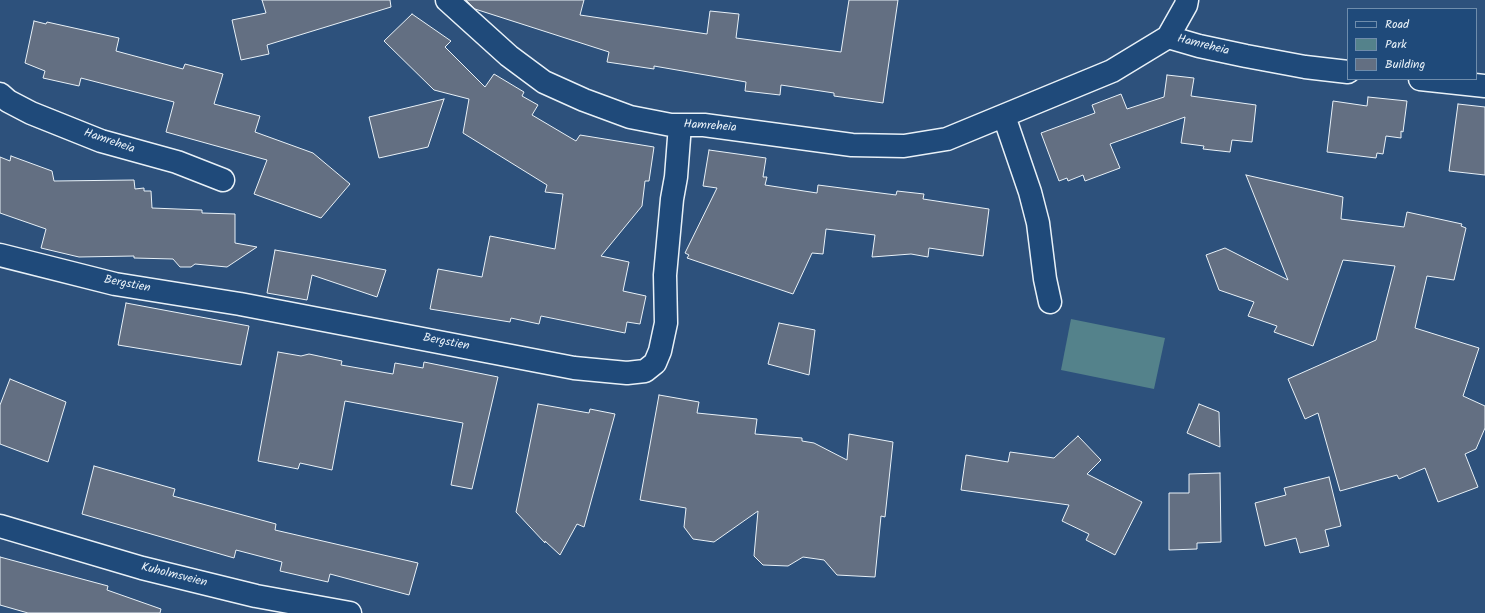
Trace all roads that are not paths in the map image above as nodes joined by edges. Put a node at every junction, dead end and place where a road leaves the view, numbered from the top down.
1 (447, 0) edge
2 (1187, 0) edge
3 (1168, 37) junction
4 (1347, 72) edge
5 (1429, 80) edge
6 (1485, 86) edge
7 (0, 94) edge
8 (1004, 116) junction
9 (680, 125) junction
10 (223, 180) dead end
11 (0, 255) edge
12 (1050, 302) dead end
13 (0, 526) edge
14 (350, 613) edge

1 - 9 street, Hamreheia
2 - 3 street
3 - 4 street, Hamreheia
3 - 8 street, Hamreheia
5 - 6 street
7 - 10 street, Hamreheia
8 - 9 street, Hamreheia
8 - 12 street
9 - 11 street, Bergstien
13 - 14 street, Kuholmsveien

